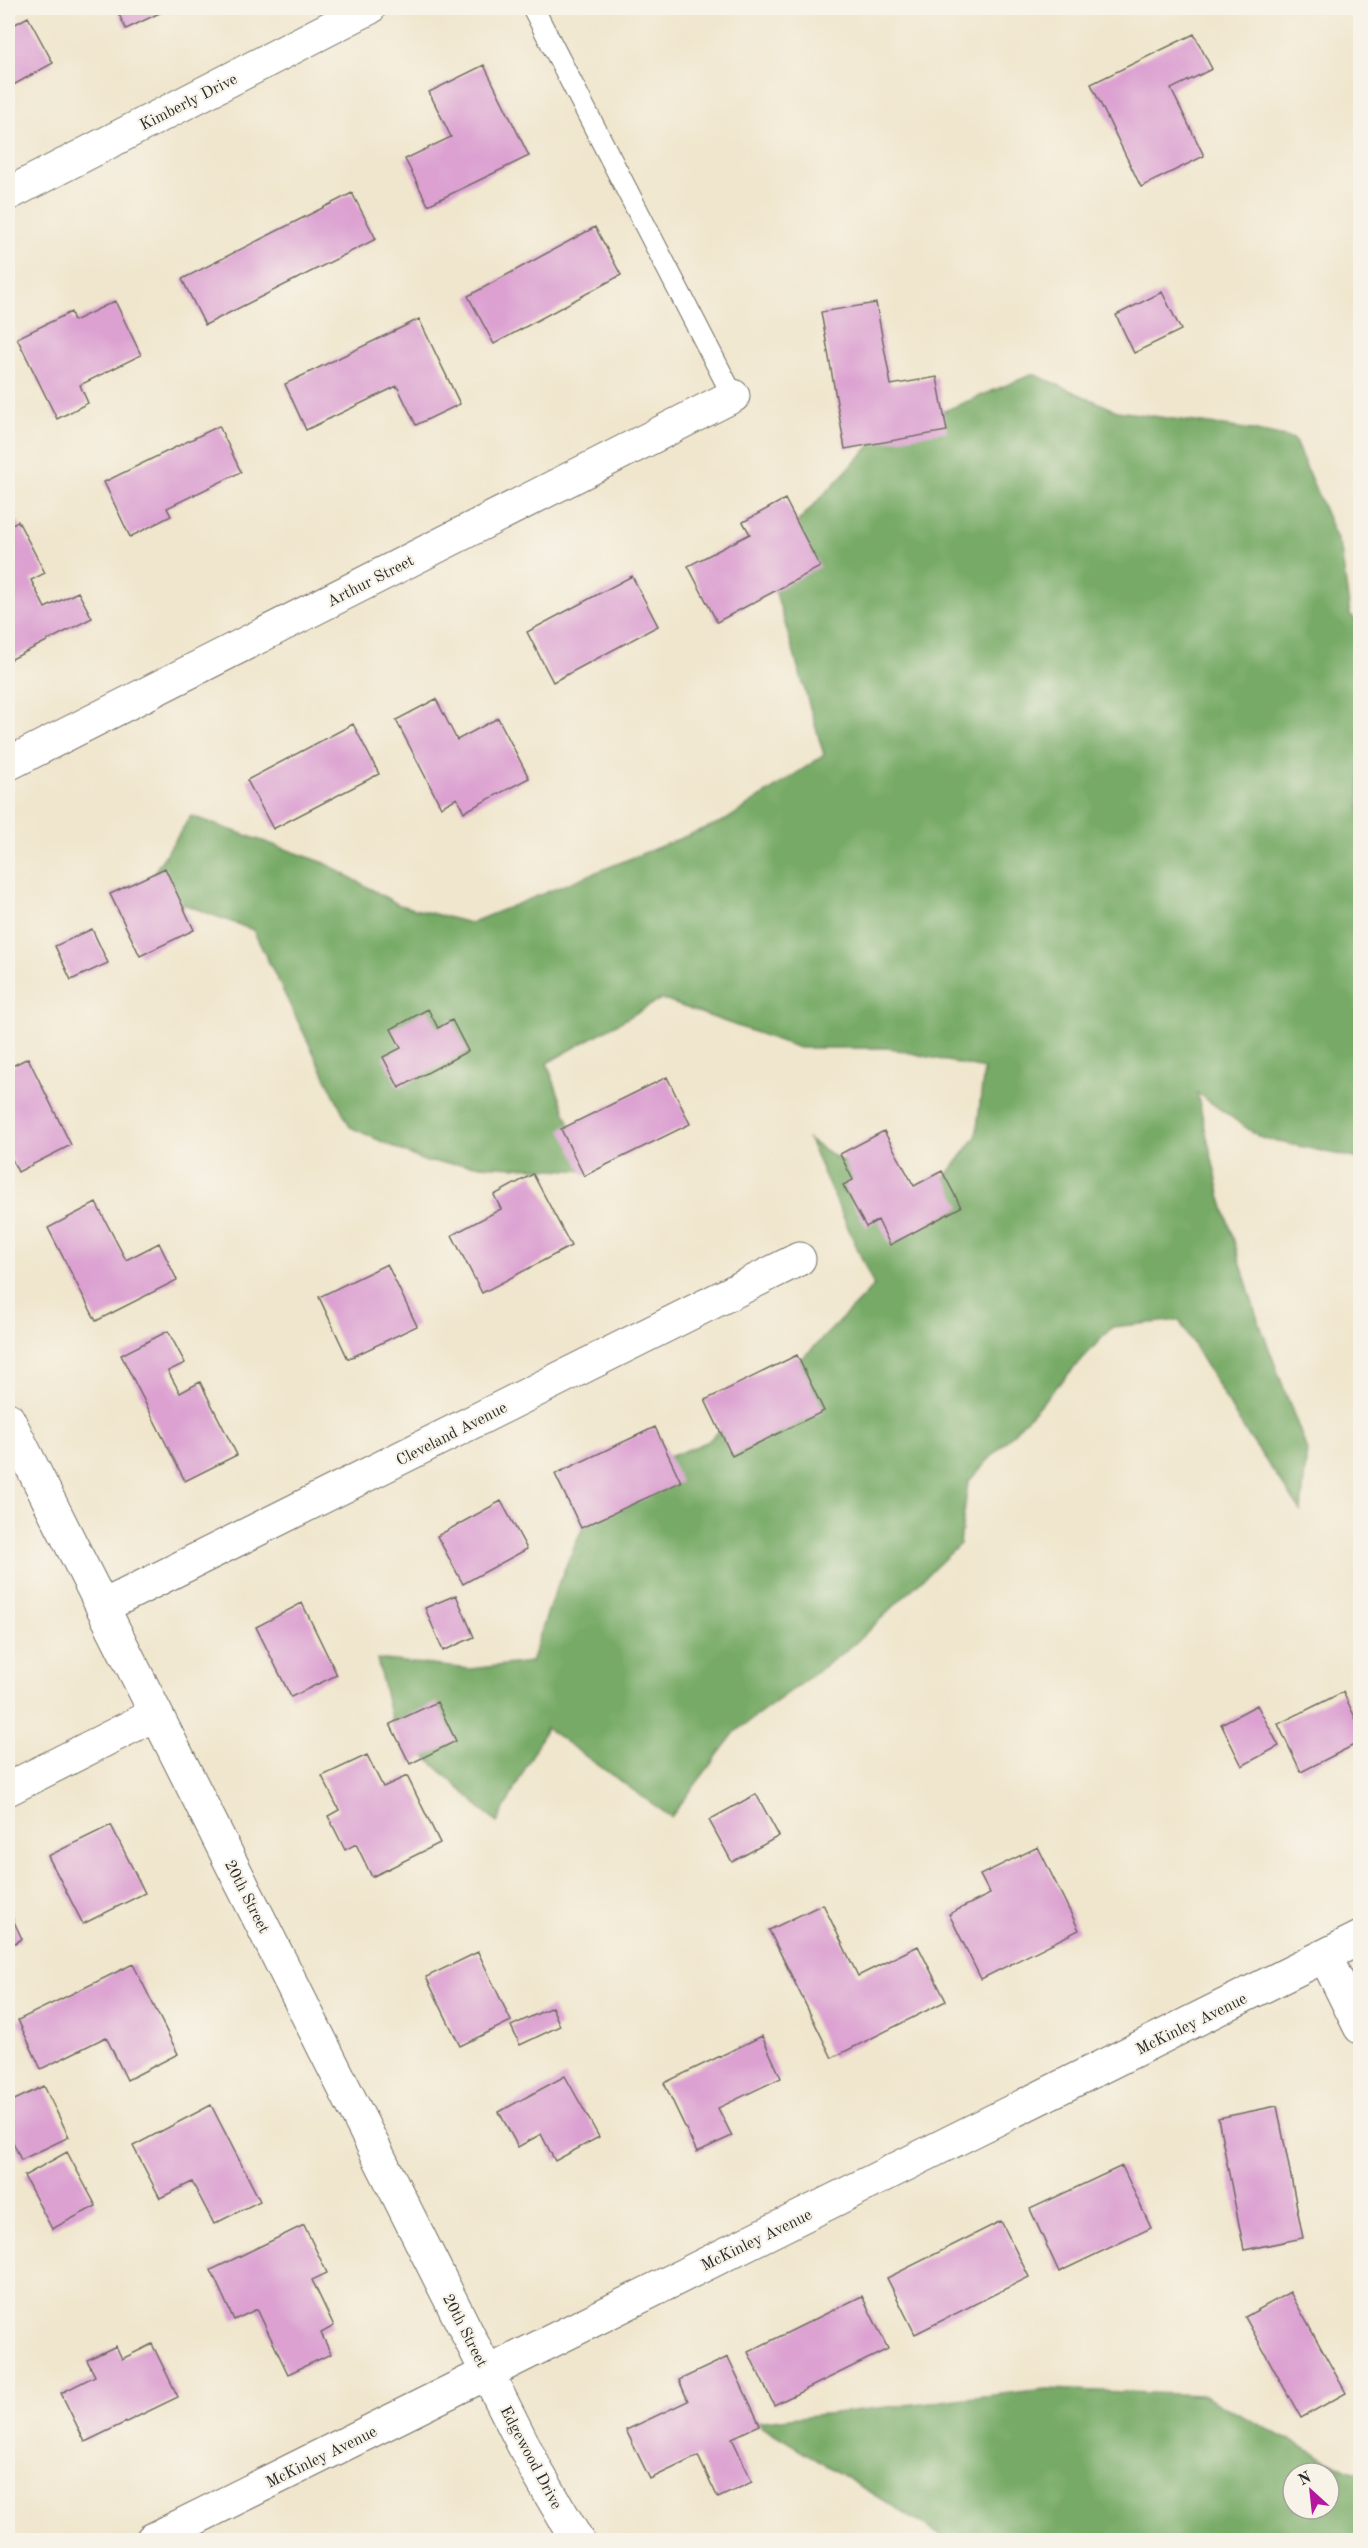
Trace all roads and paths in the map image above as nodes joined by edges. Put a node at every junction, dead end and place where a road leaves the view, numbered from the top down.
1 (369, 8) edge
2 (533, 8) edge
3 (8, 194) edge
4 (733, 396) joint
5 (8, 764) edge
6 (799, 1259) dead end
7 (8, 1419) edge
8 (102, 1607) junction
9 (156, 1714) junction
10 (8, 1789) edge
11 (1360, 1938) edge
12 (1325, 1956) junction
13 (1360, 2027) edge
14 (488, 2373) junction
15 (152, 2541) edge
16 (577, 2541) edge

1 - 3 street, Kimberly Drive
2 - 4 lane
4 - 5 street, Arthur Street
6 - 8 street, Cleveland Avenue
7 - 8 street, 20th Street
8 - 9 street, 20th Street
9 - 10 street
9 - 14 street, 20th Street
11 - 12 street, McKinley Avenue
12 - 13 street
12 - 14 street, McKinley Avenue
14 - 15 street, McKinley Avenue
14 - 16 street, Edgewood Drive

